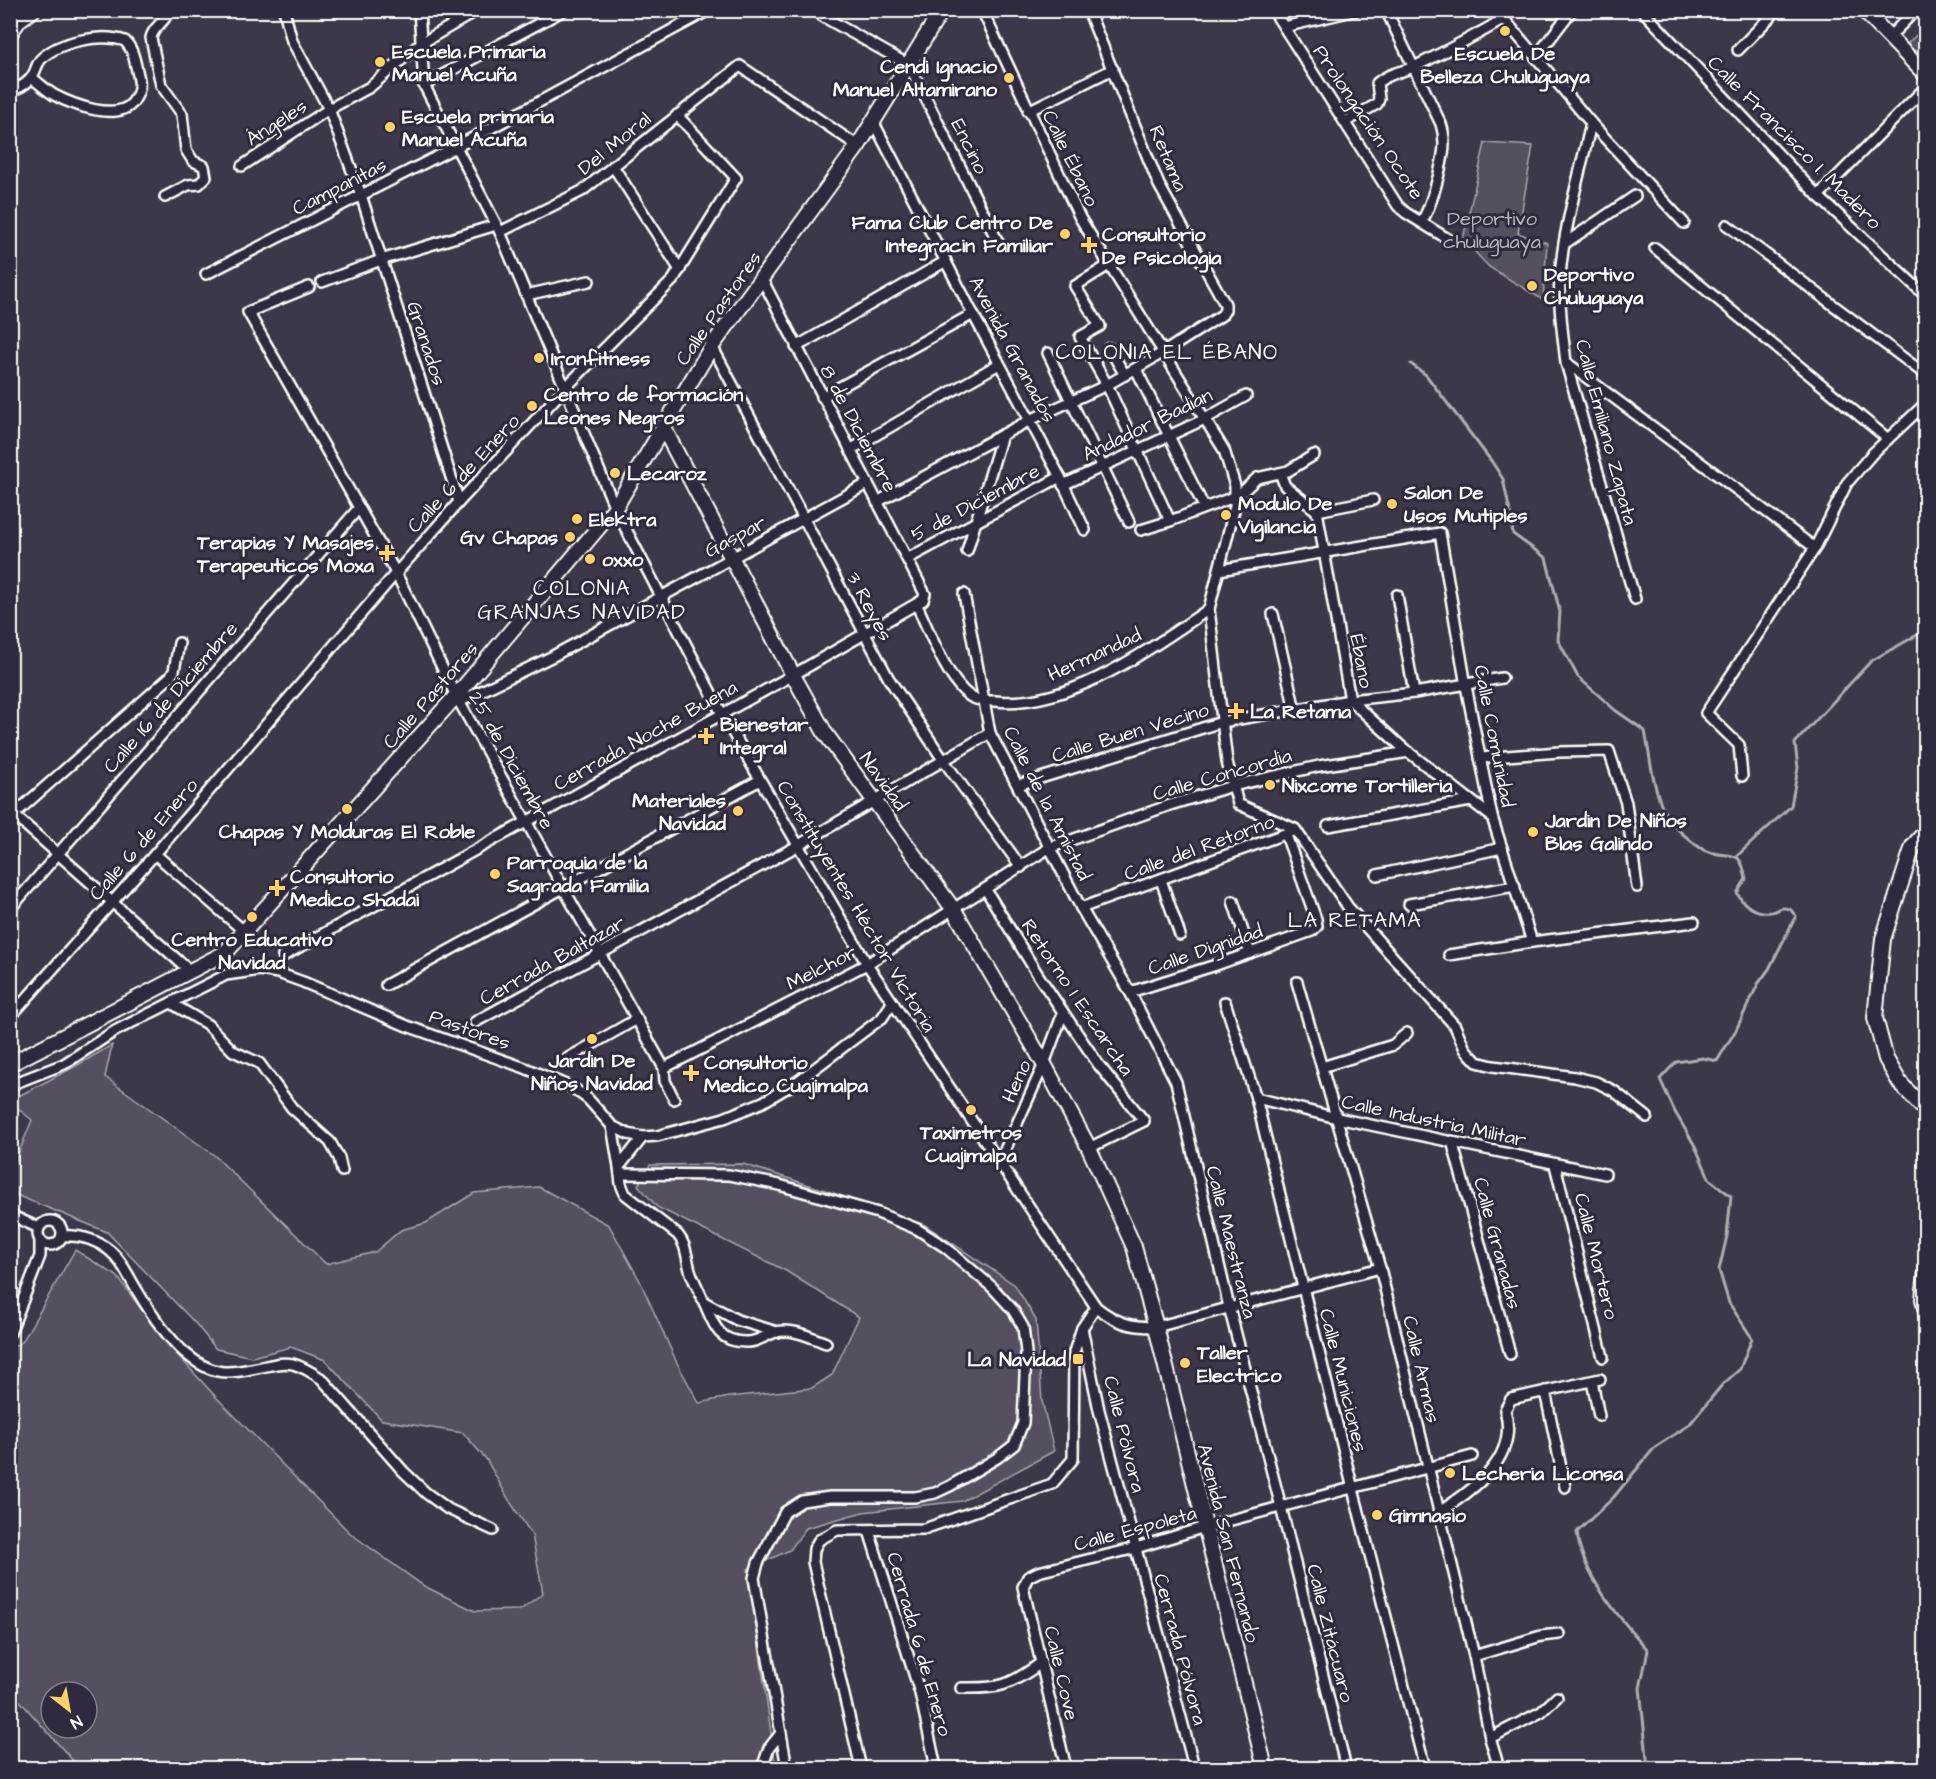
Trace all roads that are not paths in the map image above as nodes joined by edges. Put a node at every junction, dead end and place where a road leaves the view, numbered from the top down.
1 (168, 10) edge
2 (284, 10) edge
3 (418, 10) edge
4 (478, 10) edge
5 (564, 10) edge
6 (709, 10) edge
7 (942, 10) edge
8 (982, 10) edge
9 (1088, 10) edge
10 (1273, 10) edge
11 (1357, 10) edge
12 (1386, 10) edge
13 (1572, 10) edge
14 (1642, 10) edge
15 (1777, 10) edge
16 (1863, 10) edge
17 (1916, 10) edge
18 (28, 12) edge
19 (1502, 15) edge
20 (822, 16) dead end
21 (1284, 27) junction
22 (10, 33) edge
23 (1889, 37) junction
24 (420, 44) junction
25 (1738, 50) dead end
26 (1536, 57) junction
27 (909, 65) junction
28 (1412, 67) junction
29 (1113, 69) junction
30 (1926, 75) edge
31 (32, 78) junction
32 (424, 84) junction
33 (1926, 87) edge
34 (10, 91) edge
35 (329, 109) junction
36 (1028, 111) junction
37 (677, 115) junction
38 (1345, 122) junction
39 (874, 123) junction
40 (1591, 123) junction
41 (858, 146) junction
42 (456, 147) junction
43 (242, 166) dead end
44 (613, 166) junction
45 (361, 195) junction
46 (1635, 196) dead end
47 (1818, 196) junction
48 (165, 197) dead end
49 (1421, 222) junction
50 (1684, 223) dead end
51 (1727, 225) dead end
52 (498, 228) junction
53 (1448, 239) dead end
54 (998, 242) dead end
55 (1564, 244) junction
56 (1655, 248) dead end
57 (381, 260) junction
58 (946, 261) junction
59 (1109, 265) junction
60 (680, 270) junction
61 (206, 274) dead end
62 (762, 279) junction
63 (589, 280) dead end
64 (322, 282) dead end
65 (309, 287) dead end
66 (526, 295) junction
67 (1926, 296) edge
68 (973, 314) junction
69 (712, 346) junction
70 (796, 347) junction
71 (1109, 348) dead end
72 (1164, 352) junction
73 (1048, 353) dead end
74 (1566, 363) junction
75 (999, 364) junction
76 (1136, 369) junction
77 (1125, 375) junction
78 (1926, 375) edge
79 (1107, 385) junction
80 (564, 389) junction
81 (1246, 396) dead end
82 (822, 397) junction
83 (1070, 402) junction
84 (1926, 403) edge
85 (1205, 419) junction
86 (1030, 420) junction
87 (663, 427) junction
88 (1002, 435) junction
89 (1168, 435) junction
90 (1888, 440) junction
91 (850, 450) junction
92 (1137, 450) junction
93 (1314, 454) dead end
94 (1102, 466) junction
95 (1280, 473) junction
96 (1061, 481) junction
97 (867, 484) junction
98 (1235, 495) junction
99 (1373, 500) dead end
100 (459, 502) junction
101 (877, 502) junction
102 (1204, 507) junction
103 (615, 508) junction
104 (358, 509) junction
105 (1317, 511) junction
106 (804, 520) junction
107 (1170, 521) junction
108 (976, 522) junction
109 (1129, 522) dead end
110 (1084, 530) dead end
111 (1141, 530) dead end
112 (1815, 548) junction
113 (967, 551) dead end
114 (1323, 553) junction
115 (732, 558) junction
116 (907, 559) junction
117 (1219, 570) junction
118 (396, 573) junction
119 (925, 594) joint
120 (964, 594) dead end
121 (661, 595) junction
122 (1397, 595) dead end
123 (1635, 600) dead end
124 (917, 605) junction
125 (1209, 609) junction
126 (1273, 614) dead end
127 (865, 634) junction
128 (179, 643) dead end
129 (793, 675) junction
130 (1502, 678) dead end
131 (1466, 686) junction
132 (1414, 693) junction
133 (457, 699) junction
134 (984, 700) junction
135 (1350, 700) junction
136 (1295, 710) junction
137 (722, 714) junction
138 (1222, 722) junction
139 (990, 733) junction
140 (1409, 752) junction
141 (1480, 758) junction
142 (944, 761) junction
143 (1742, 776) dead end
144 (760, 780) junction
145 (1018, 785) junction
146 (1232, 786) junction
147 (1472, 801) junction
148 (875, 802) junction
149 (12, 817) edge
150 (1492, 817) junction
151 (526, 821) junction
152 (1328, 826) dead end
153 (1295, 829) junction
154 (1926, 831) edge
155 (1286, 836) junction
156 (799, 845) junction
157 (1049, 848) junction
158 (1502, 848) junction
159 (57, 854) junction
160 (155, 854) junction
161 (1021, 867) junction
162 (1377, 875) dead end
163 (1161, 880) junction
164 (1515, 886) junction
165 (1637, 887) dead end
166 (564, 889) junction
167 (986, 890) junction
168 (1233, 901) dead end
169 (111, 903) junction
170 (1409, 904) dead end
171 (1081, 908) junction
172 (10, 909) edge
173 (954, 910) junction
174 (1694, 922) dead end
175 (245, 932) junction
176 (1180, 935) dead end
177 (1532, 942) junction
178 (1250, 953) junction
179 (600, 954) junction
180 (1449, 955) dead end
181 (283, 956) dead end
182 (867, 964) junction
183 (190, 971) junction
184 (1297, 982) dead end
185 (386, 985) dead end
186 (1130, 992) junction
187 (1225, 1002) dead end
188 (171, 1003) junction
189 (892, 1003) junction
190 (1063, 1013) junction
191 (10, 1017) edge
192 (637, 1018) junction
193 (475, 1022) dead end
194 (1407, 1033) dead end
195 (561, 1062) dead end
196 (11, 1064) edge
197 (1044, 1064) junction
198 (1322, 1067) junction
199 (664, 1068) junction
200 (10, 1085) edge
201 (1256, 1098) junction
202 (674, 1099) dead end
203 (1926, 1111) edge
204 (1647, 1117) dead end
205 (1337, 1118) junction
206 (612, 1126) junction
207 (643, 1137) junction
208 (1452, 1141) junction
209 (1089, 1148) junction
210 (999, 1163) junction
211 (1555, 1165) junction
212 (342, 1171) dead end
213 (620, 1171) junction
214 (1605, 1174) dead end
215 (10, 1215) edge
216 (39, 1228) junction
217 (62, 1236) junction
218 (40, 1240) junction
219 (50, 1245) junction
220 (40, 1256) junction
221 (1380, 1269) junction
222 (1926, 1272) edge
223 (1303, 1287) junction
224 (705, 1302) junction
225 (1096, 1306) junction
226 (1228, 1307) junction
227 (1926, 1312) edge
228 (1156, 1327) junction
229 (1082, 1328) junction
230 (777, 1332) junction
231 (10, 1333) edge
232 (826, 1343) dead end
233 (1509, 1354) dead end
234 (1603, 1357) dead end
235 (1545, 1391) junction
236 (1599, 1416) dead end
237 (1472, 1456) dead end
238 (1428, 1469) junction
239 (1564, 1487) dead end
240 (1353, 1489) junction
241 (1281, 1507) junction
242 (1438, 1513) junction
243 (1205, 1527) junction
244 (493, 1530) dead end
245 (869, 1531) junction
246 (1136, 1548) junction
247 (1023, 1587) joint
248 (1559, 1634) dead end
249 (1474, 1656) junction
250 (1041, 1663) junction
251 (961, 1688) dead end
252 (1557, 1696) dead end
253 (781, 1733) junction
254 (1490, 1738) junction
255 (1192, 1759) dead end
256 (762, 1768) edge
257 (787, 1768) edge
258 (861, 1768) edge
259 (936, 1768) edge
260 (1066, 1768) edge
261 (1265, 1768) edge
262 (1346, 1768) edge
263 (1425, 1768) edge
264 (1498, 1768) edge

1 - 48 street
2 - 35 street, Granados
3 - 24 street, Constituyentes Héctor Victoria
4 - 24 street, Ángeles
5 - 32 street
6 - 42 street, Campanitas
7 - 27 street, Calle Pastores
8 - 36 street, Calle Ébano
9 - 29 street, Retama
10 - 21 street, Prolongación Ocote
11 - 21 street
12 - 28 street
13 - 26 street
14 - 47 street, Calle Francisco I. Madero
15 - 25 street
16 - 23 street
17 - 23 street
18 - 22 street
19 - 26 street
19 - 28 street
20 - 27 street
21 - 38 street, Prolongación Ocote
23 - 30 street
24 - 32 street, Constituyentes Héctor Victoria
24 - 35 street, Ángeles
26 - 40 street
27 - 39 street, Calle Pastores
27 - 54 street, Encino
28 - 38 street
28 - 49 street
29 - 36 street
29 - 72 street, Retama
31 - 31 street
31 - 34 street
32 - 42 street, Constituyentes Héctor Victoria
33 - 47 street
35 - 43 street, Ángeles
35 - 45 street, Granados
36 - 59 street, Calle Ébano
37 - 41 street, Del Moral
37 - 44 street, Del Moral
37 - 60 street, Calle 6 de Enero
38 - 49 street, Prolongación Ocote
39 - 41 street, Calle Pastores
39 - 58 street, Avenida Granados
40 - 50 street
40 - 55 street, Calle Emiliano Zapata
41 - 62 street, Calle Pastores
42 - 45 street, Campanitas
42 - 52 street, Constituyentes Héctor Victoria
44 - 52 street, Del Moral
44 - 60 street
45 - 57 street, Granados
45 - 61 street, Campanitas
46 - 55 street
47 - 67 street, Calle Francisco I. Madero
49 - 53 street, Prolongación Ocote
51 - 78 street
52 - 57 street, Del Moral
52 - 66 street, Constituyentes Héctor Victoria
55 - 74 street, Calle Emiliano Zapata
56 - 90 street
57 - 64 street, Del Moral
57 - 100 street, Granados
58 - 68 street, Avenida Granados
58 - 70 street
59 - 72 street, Calle Ébano
59 - 79 street
60 - 80 street, Calle 6 de Enero
62 - 69 street, Calle Pastores
62 - 70 street, 8 de Diciembre
63 - 66 street
65 - 104 street, 25 de Diciembre
66 - 80 street, Constituyentes Héctor Victoria
68 - 75 street, Avenida Granados
68 - 82 street
69 - 87 street, Calle Pastores
69 - 106 street, 3 Reyes
70 - 82 street, 8 de Diciembre
71 - 77 street
72 - 76 street
72 - 85 street, Calle Ébano
73 - 83 street
74 - 112 street
74 - 123 street, Calle Emiliano Zapata
75 - 86 street, Avenida Granados
75 - 91 street
76 - 77 street
76 - 89 street
77 - 79 street
79 - 83 street
79 - 92 street
80 - 100 street, Calle 6 de Enero
80 - 103 street, Constituyentes Héctor Victoria
81 - 85 street, Andador Badian
82 - 91 street, 8 de Diciembre
83 - 86 street
83 - 94 street
84 - 90 street
85 - 89 street, Andador Badian
85 - 98 street, Calle Ébano
86 - 88 street
86 - 96 street, Avenida Granados
87 - 103 street, Calle Pastores
87 - 115 street, Navidad
88 - 101 street
88 - 108 street
89 - 92 street, Andador Badian
89 - 102 street
90 - 112 street
91 - 97 street, 8 de Diciembre
92 - 94 street, Andador Badian
92 - 107 street
93 - 95 street
94 - 96 street, Andador Badian
94 - 109 street
95 - 98 street
95 - 105 street
96 - 108 street, 5 de Diciembre
96 - 110 street, Avenida Granados
97 - 101 street, 8 de Diciembre
97 - 106 street, Gaspar
98 - 102 street
98 - 117 street, Calle Ébano
99 - 105 street
100 - 118 street, Calle 6 de Enero
101 - 116 street, 8 de Diciembre
102 - 107 street
103 - 121 street, Constituyentes Héctor Victoria
103 - 133 street, Calle Pastores
104 - 118 street, 25 de Diciembre
104 - 159 street, Calle 16 de Diciembre
105 - 114 street, Ébano
106 - 115 street, Gaspar
106 - 127 street, 3 Reyes
107 - 111 street
108 - 113 street
108 - 116 street, 5 de Diciembre
112 - 143 street
114 - 117 street
114 - 131 street, Calle Comunidad
114 - 135 street, Ébano
115 - 121 street, Gaspar
115 - 129 street, Navidad
116 - 119 street, 8 de Diciembre
117 - 125 street, Calle Ébano
118 - 133 street, 25 de Diciembre
118 - 160 street, Calle 6 de Enero
119 - 124 street, Cerrada Noche Buena
120 - 134 street, Calle de la Amistad
121 - 133 street, Gaspar
121 - 137 street, Constituyentes Héctor Victoria
122 - 132 street
124 - 127 street, Cerrada Noche Buena
124 - 134 street
125 - 134 street, Hermandad
125 - 138 street
126 - 136 street
127 - 129 street, Cerrada Noche Buena
127 - 142 street, 3 Reyes
128 - 149 street
129 - 137 street, Cerrada Noche Buena
129 - 148 street, Navidad
130 - 131 street, Calle Buen Vecino
131 - 132 street, Calle Buen Vecino
131 - 141 street, Calle Comunidad
132 - 135 street, Calle Buen Vecino
133 - 151 street, 25 de Diciembre
133 - 175 street, Calle Pastores
134 - 139 street, Calle de la Amistad
135 - 136 street, Calle Buen Vecino
135 - 140 street, Ébano
136 - 138 street, Calle Buen Vecino
137 - 144 street, Constituyentes Héctor Victoria
137 - 151 street, Cerrada Noche Buena
138 - 145 street, Calle Buen Vecino
138 - 146 street
139 - 142 street, Cerrada Baltazar
139 - 145 street, Calle de la Amistad
140 - 146 street, Calle Concordia
140 - 147 street, Ébano
141 - 150 street, Calle Comunidad
141 - 165 street
142 - 148 street, Cerrada Baltazar
142 - 161 street, 3 Reyes
144 - 156 street, Constituyentes Héctor Victoria
144 - 166 street
145 - 157 street, Calle de la Amistad
146 - 153 street
146 - 157 street, Calle Concordia
147 - 150 street, Ébano
147 - 152 street
148 - 156 street, Cerrada Baltazar
148 - 173 street, Navidad
149 - 159 street
150 - 158 street, Calle Comunidad
151 - 166 street, 25 de Diciembre
151 - 181 street, Cerrada Noche Buena
153 - 155 street, Calle del Retorno
153 - 204 street
154 - 203 street
155 - 163 street, Calle del Retorno
155 - 178 street, Calle Dignidad
156 - 179 street, Cerrada Baltazar
156 - 182 street, Constituyentes Héctor Victoria
157 - 161 street, Melchor
157 - 171 street, Calle de la Amistad
158 - 162 street
158 - 164 street, Calle Comunidad
159 - 169 street
159 - 172 street, Calle 16 de Diciembre
160 - 169 street, Calle 6 de Enero
160 - 175 street
161 - 167 street, Melchor
163 - 171 street, Calle del Retorno
163 - 176 street
164 - 170 street
164 - 177 street, Calle Comunidad
166 - 179 street, 25 de Diciembre
166 - 185 street
167 - 173 street, Melchor
167 - 190 street, Retorno 1 Escarcha
168 - 178 street
169 - 183 street
169 - 191 street, Calle 6 de Enero
171 - 186 street, Calle de la Amistad
173 - 182 street, Melchor
173 - 197 street, Navidad
174 - 177 street
175 - 183 street, Calle Pastores
177 - 180 street
178 - 186 street, Calle Dignidad
179 - 192 street, 25 de Diciembre
179 - 193 street, Cerrada Baltazar
182 - 189 street, Constituyentes Héctor Victoria
182 - 199 street, Melchor
183 - 196 street, Calle Pastores
184 - 198 street, Calle Armas
186 - 226 street, Calle Maestranza
187 - 201 street, Calle Municiones
188 - 200 street, Pastores
188 - 206 street, Pastores
188 - 212 street
189 - 207 street, Pastores
189 - 210 street, Constituyentes Héctor Victoria
190 - 197 street, Heno
190 - 209 street, Retorno 1 Escarcha
192 - 195 street
192 - 199 street, 25 de Diciembre
194 - 198 street
197 - 209 street, Navidad
197 - 210 street, Heno
198 - 205 street, Calle Armas
199 - 202 street, 25 de Diciembre
201 - 205 street, Calle Industria Militar
201 - 223 street, Calle Municiones
205 - 208 street, Calle Industria Militar
205 - 221 street, Calle Armas
206 - 207 street, Pastores
206 - 213 street
207 - 213 street
208 - 211 street, Calle Industria Militar
208 - 233 street, Calle Granadas
209 - 228 street, Avenida San Fernando
210 - 225 street, Constituyentes Héctor Victoria
211 - 214 street, Calle Industria Militar
211 - 234 street, Calle Mortero
213 - 224 street
213 - 253 street
215 - 216 street
216 - 217 street
216 - 218 street
217 - 219 street
217 - 244 street
218 - 219 street
218 - 220 street
219 - 220 street
220 - 231 street
221 - 223 street
221 - 238 street, Calle Armas
222 - 227 street
223 - 226 street
223 - 240 street, Calle Municiones
224 - 230 street
224 - 230 street
225 - 228 street
225 - 229 street
226 - 228 street
226 - 241 street, Calle Maestranza
228 - 243 street, Avenida San Fernando
229 - 245 street
229 - 246 street, Calle Pólvora
230 - 232 street
235 - 236 street
235 - 239 street
235 - 242 street
237 - 238 street, Calle Espoleta
238 - 240 street, Calle Espoleta
238 - 242 street, Calle Armas
240 - 241 street, Calle Espoleta
240 - 263 street, Calle Municiones
241 - 243 street, Calle Espoleta
241 - 262 street, Calle Zitácuaro
242 - 249 street, Calle Armas
243 - 246 street, Calle Espoleta
243 - 261 street, Avenida San Fernando
245 - 258 street
245 - 259 street, Cerrada 6 de Enero
246 - 247 street, Calle Espoleta
246 - 255 street, Cerrada Pólvora
247 - 250 street, Calle Cove
248 - 249 street
249 - 254 street, Calle Armas
250 - 251 street
250 - 260 street, Calle Cove
252 - 254 street
253 - 256 street
253 - 257 street
254 - 264 street, Calle Armas

